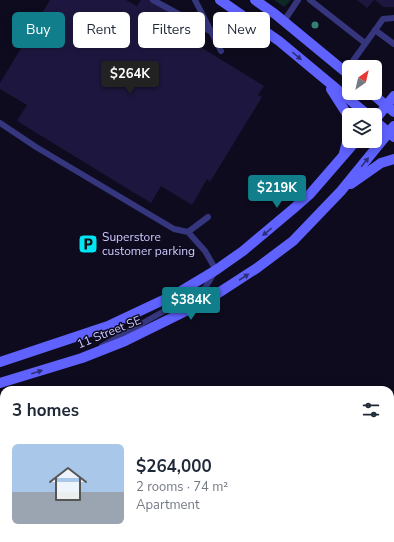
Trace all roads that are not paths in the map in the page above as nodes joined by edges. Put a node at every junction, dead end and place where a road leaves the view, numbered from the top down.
1 (153, 0) edge
2 (196, 0) edge
3 (220, 0) edge
4 (255, 0) edge
5 (298, 0) edge
6 (310, 0) edge
7 (394, 18) edge
8 (284, 21) junction
9 (375, 30) junction
10 (210, 31) junction
11 (365, 43) junction
12 (394, 44) edge
13 (221, 51) dead end
14 (355, 60) edge
15 (342, 69) edge
16 (324, 79) junction
17 (394, 96) edge
18 (379, 100) edge
19 (344, 108) edge
20 (359, 108) edge
21 (390, 109) edge
22 (382, 115) edge
23 (0, 123) edge
24 (382, 126) edge
25 (392, 132) edge
26 (346, 148) edge
27 (350, 148) edge
28 (344, 155) junction
29 (394, 159) edge
30 (341, 191) junction
31 (208, 218) dead end
32 (188, 232) junction
33 (216, 270) junction
34 (82, 358) junction
35 (0, 362) edge
36 (0, 383) edge

1 - 10 lane
2 - 10 lane
3 -> 16 street
4 - 8 street
5 - 8 lane
6 - 11 lane
7 - 9 lane
8 - 15 street
9 - 11 lane
9 - 12 lane
10 - 13 lane
11 - 14 lane
16 - 19 street
16 - 20 street
17 - 21 street
18 - 21 street
21 - 22 street
23 - 32 lane
24 - 25 street
30 -> 25 street, 11 Street SE
26 - 28 street
27 - 28 street, 11 Street SE
28 -> 33 street, 11 Street SE
29 - 30 street
34 -> 30 street, 11 Street SE
31 - 32 lane
32 - 33 lane
33 - 34 lane
33 - 35 street, 11 Street SE
36 -> 34 street, 11 Street SE

